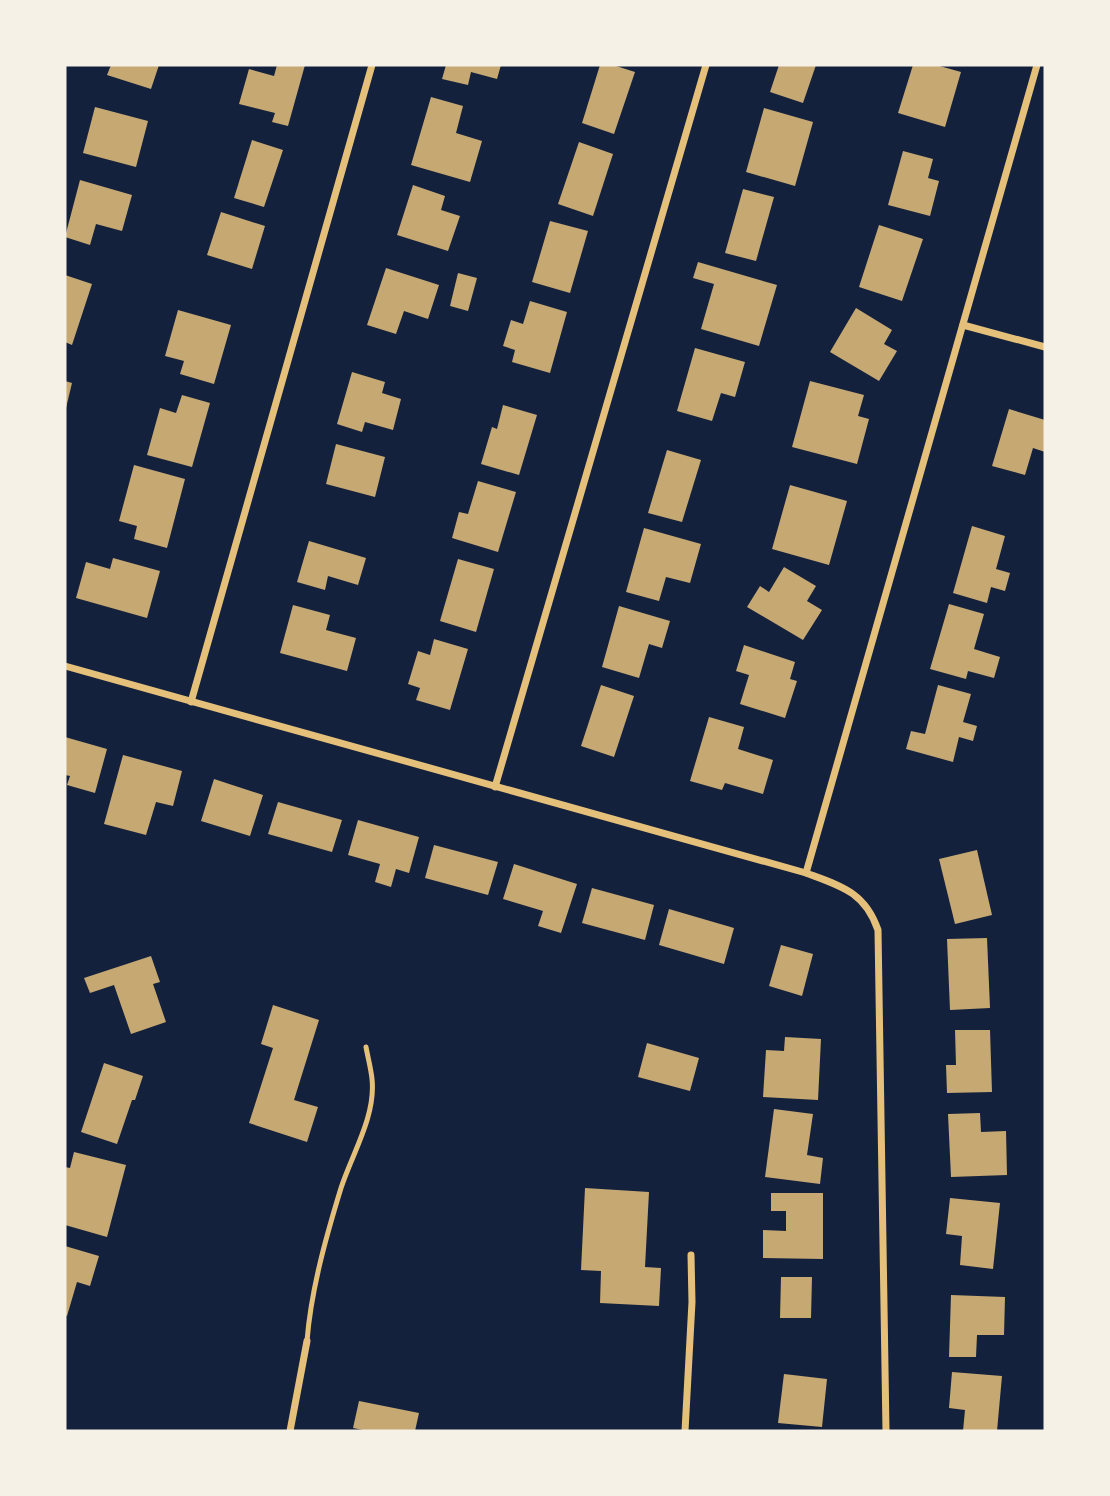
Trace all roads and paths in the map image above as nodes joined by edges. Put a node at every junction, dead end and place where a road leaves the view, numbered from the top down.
1 (372, 65) edge
2 (706, 65) edge
3 (1037, 65) edge
4 (963, 325) junction
5 (1045, 347) edge
6 (65, 666) edge
7 (191, 702) junction
8 (495, 787) junction
9 (806, 873) junction
10 (366, 1047) dead end
11 (691, 1255) dead end
12 (307, 1341) joint
13 (290, 1431) edge
14 (685, 1431) edge
15 (886, 1431) edge

1 - 7 street
2 - 8 street
3 - 4 street
4 - 5 street
4 - 9 street
6 - 7 street
7 - 8 street
8 - 9 street
9 - 15 street
10 - 12 lane
11 - 14 street
12 - 13 street

